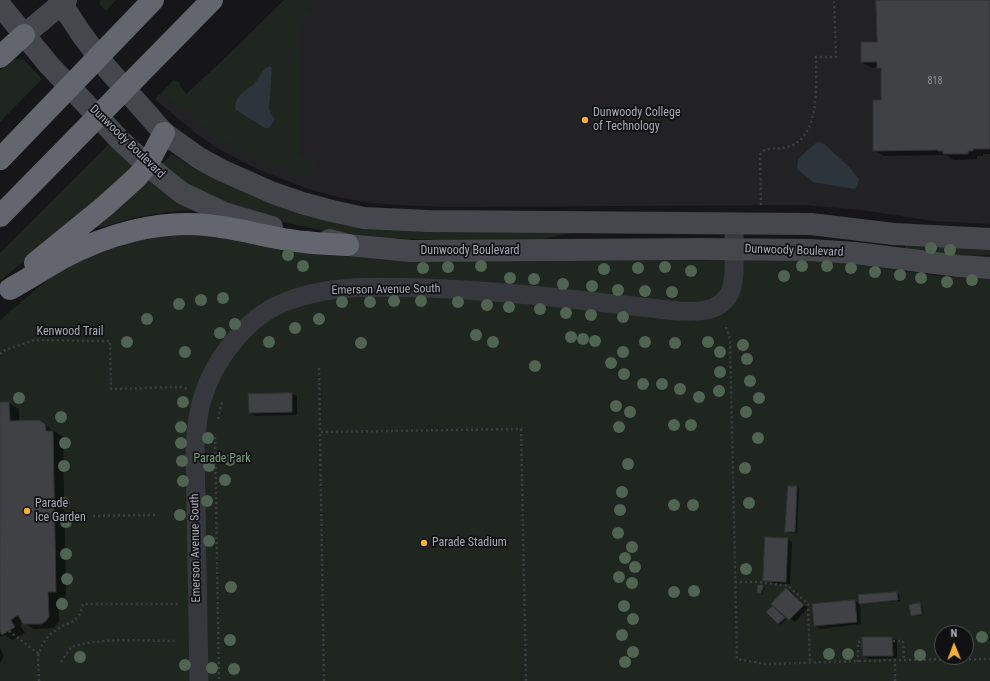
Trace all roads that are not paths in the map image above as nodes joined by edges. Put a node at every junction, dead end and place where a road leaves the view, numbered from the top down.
1 (153, 0) edge
2 (212, 0) edge
3 (63, 1) edge
4 (0, 5) edge
5 (24, 35) junction
6 (0, 56) edge
7 (164, 133) junction
8 (0, 160) edge
9 (147, 165) junction
10 (0, 216) edge
11 (734, 224) junction
12 (990, 239) edge
13 (348, 245) junction
14 (734, 249) junction
15 (990, 268) edge
16 (5, 293) edge
17 (199, 681) edge

1 - 8 highway, bridge
2 - 10 highway, bridge
3 - 5 main road
3 - 7 main road
4 - 5 main road, Dunwoody Boulevard
5 - 6 highway
5 - 9 main road, Dunwoody Boulevard
7 - 9 highway
7 - 11 main road
9 - 13 main road, Dunwoody Boulevard
9 - 16 highway
11 - 12 main road
11 - 14 street, Emerson Avenue South
13 - 14 main road, Dunwoody Boulevard
13 - 16 highway
14 - 15 main road, Dunwoody Boulevard
14 - 17 street, Emerson Avenue South

